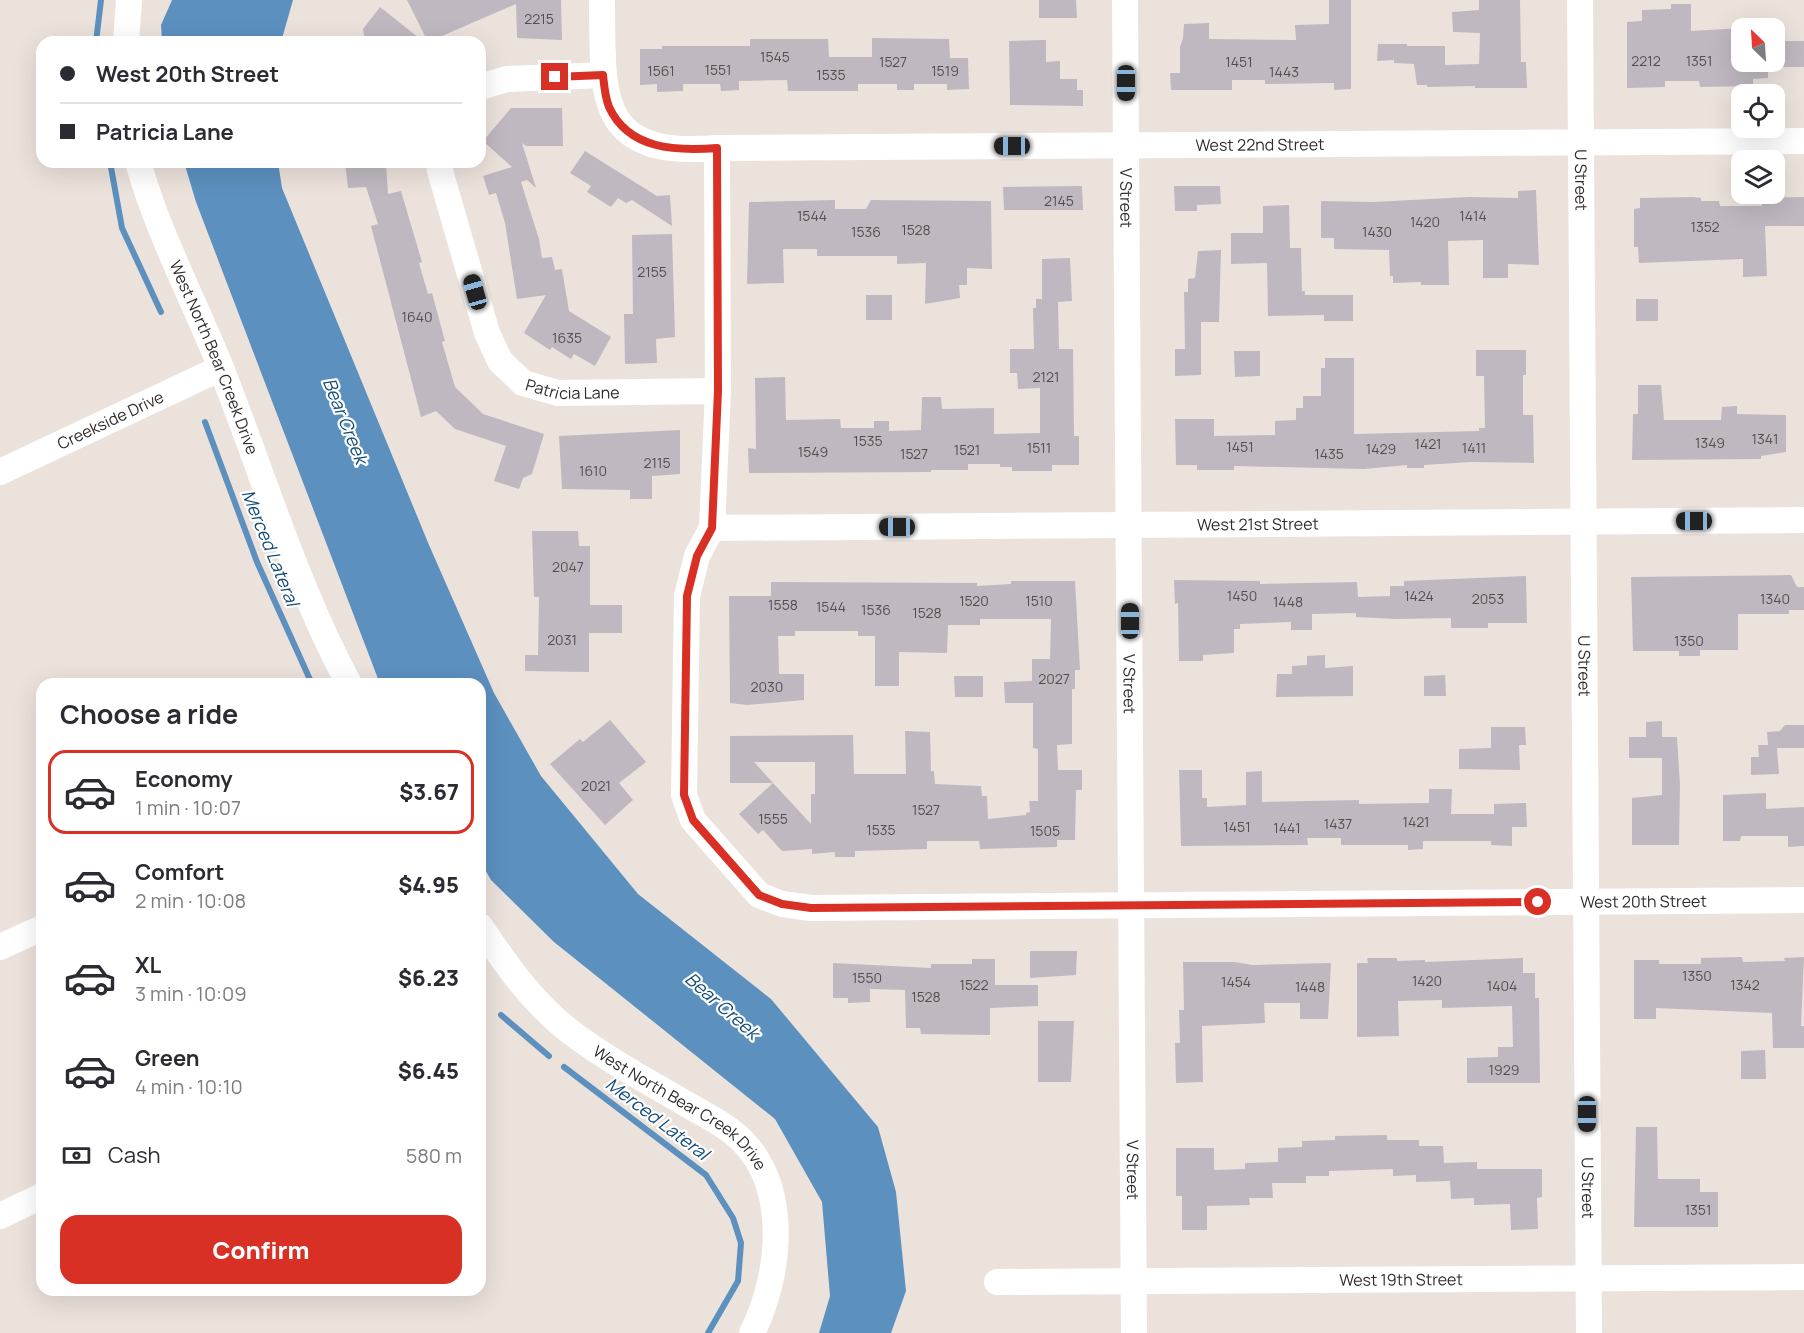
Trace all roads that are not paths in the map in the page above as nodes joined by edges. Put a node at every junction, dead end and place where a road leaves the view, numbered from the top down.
1 (129, 0) edge
2 (603, 0) edge
3 (1125, 0) edge
4 (1580, 0) edge
5 (126, 36) edge
6 (603, 75) junction
7 (486, 85) edge
8 (1804, 141) edge
9 (1581, 143) junction
10 (1126, 146) junction
11 (717, 148) junction
12 (140, 168) edge
13 (440, 168) edge
14 (221, 368) junction
15 (718, 391) junction
16 (0, 472) edge
17 (1804, 520) edge
18 (1584, 521) junction
19 (1129, 525) junction
20 (712, 528) junction
21 (346, 678) edge
22 (1804, 900) edge
23 (1586, 902) junction
24 (1131, 904) junction
25 (36, 931) edge
26 (0, 947) edge
27 (488, 954) edge
28 (36, 1199) edge
29 (0, 1216) edge
30 (1588, 1277) junction
31 (1804, 1277) edge
32 (1134, 1280) junction
33 (997, 1281) dead end
34 (752, 1333) edge
35 (1134, 1333) edge
36 (1589, 1333) edge

1 - 5 street
2 - 6 street, West 22nd Street
3 - 10 street, V Street
4 - 9 street, U Street
6 - 7 street
6 - 11 street, West 22nd Street
8 - 9 street, West 22nd Street
9 - 10 street, West 22nd Street
9 - 18 street, U Street
10 - 11 street, West 22nd Street
10 - 19 street, V Street
11 - 15 street
12 - 14 street, West North Bear Creek Drive
13 - 15 street, Patricia Lane
14 - 16 street, Creekside Drive
14 - 21 street, West North Bear Creek Drive
15 - 20 street
17 - 18 street, West 21st Street
18 - 19 street, West 21st Street
18 - 23 street, U Street
19 - 20 street, West 21st Street
19 - 24 street, V Street
20 - 24 street, West 20th Street
22 - 23 street, West 20th Street
23 - 24 street, West 20th Street
23 - 30 street, U Street
24 - 32 street, V Street
25 - 26 street
27 - 34 street, West North Bear Creek Drive
28 - 29 street
30 - 31 street, West 19th Street
30 - 32 street, West 19th Street
30 - 36 street, U Street
32 - 33 street, West 19th Street
32 - 35 street, V Street

